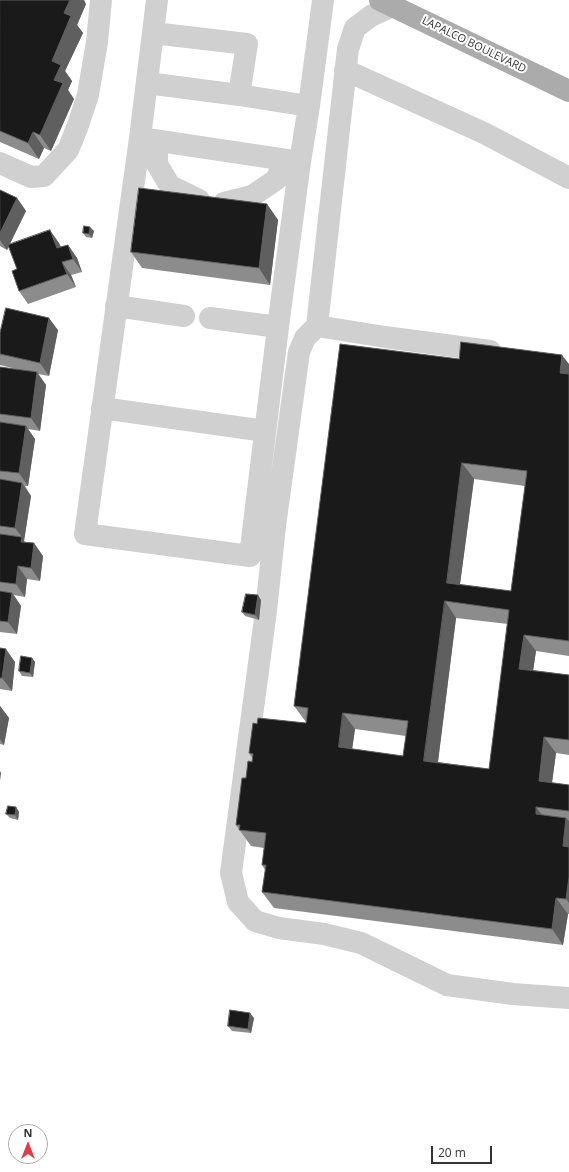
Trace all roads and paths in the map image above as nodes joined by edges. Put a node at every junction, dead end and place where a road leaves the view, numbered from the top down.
1 (101, 0) edge
2 (157, 0) edge
3 (322, 0) edge
4 (386, 3) edge
5 (153, 33) junction
6 (345, 70) junction
7 (147, 83) junction
8 (569, 91) edge
9 (238, 94) junction
10 (309, 106) junction
11 (149, 140) junction
12 (292, 161) junction
13 (0, 163) edge
14 (569, 178) edge
15 (199, 200) edge
16 (224, 203) edge
17 (116, 306) junction
18 (184, 316) dead end
19 (210, 318) dead end
20 (317, 326) junction
21 (278, 327) junction
22 (507, 353) edge
23 (102, 408) junction
24 (265, 431) junction
25 (569, 998) edge

1 - 13 street
2 - 5 street
3 - 10 street
4 - 6 street
4 - 8 main road, LAPALCO BOULEVARD
5 - 7 street
5 - 9 street
6 - 14 street
6 - 20 street
7 - 9 street
7 - 11 street
9 - 10 street
10 - 12 street
11 - 12 street
11 - 15 street
11 - 17 street
12 - 16 street
12 - 21 street
17 - 18 street
17 - 23 street
19 - 21 street
20 - 22 street
20 - 25 street
21 - 24 street
23 - 24 street
23 - 24 street

